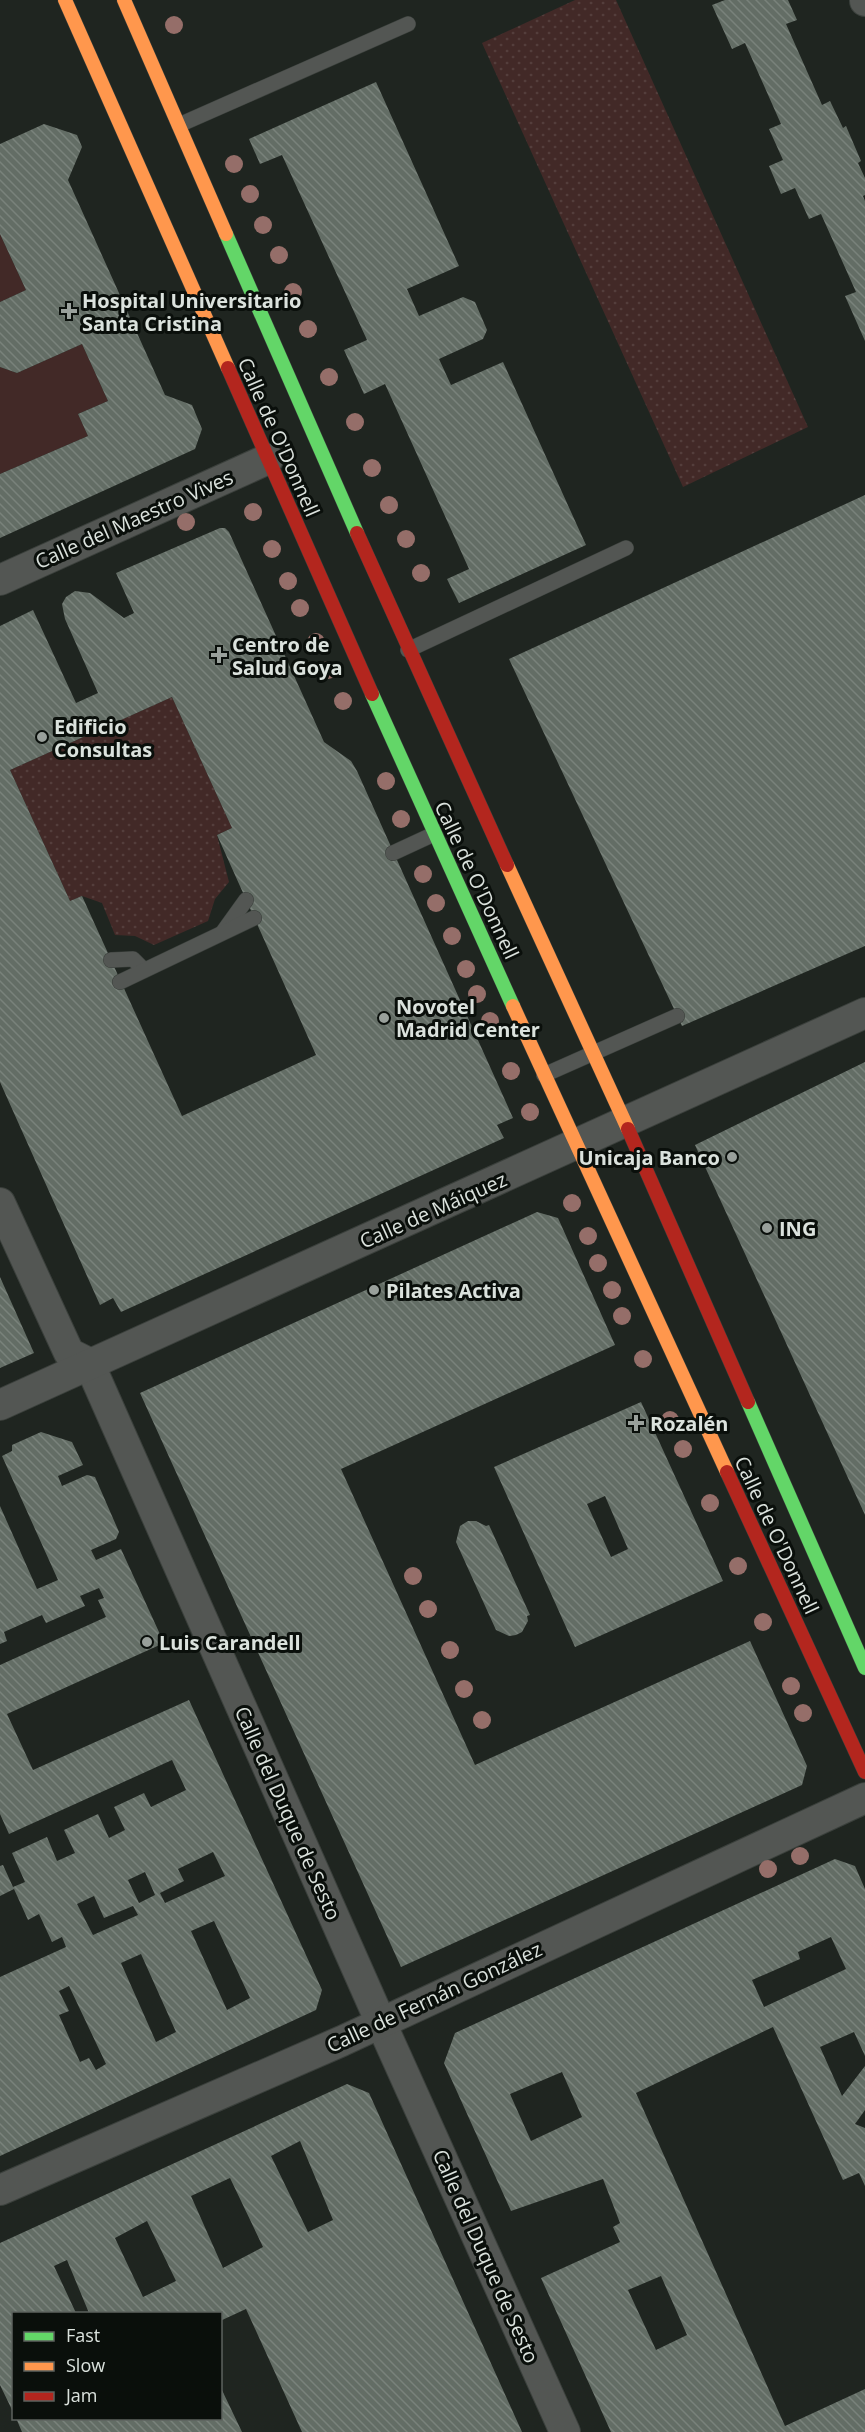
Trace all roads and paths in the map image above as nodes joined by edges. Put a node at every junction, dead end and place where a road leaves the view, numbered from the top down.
1 (64, 0) edge
2 (124, 0) edge
3 (408, 24) dead end
4 (179, 125) junction
5 (268, 459) junction
6 (626, 548) dead end
7 (0, 580) edge
8 (408, 650) junction
9 (434, 834) junction
10 (393, 853) dead end
11 (246, 900) dead end
12 (254, 918) dead end
13 (222, 933) junction
14 (111, 960) dead end
15 (144, 970) junction
16 (120, 982) dead end
17 (865, 1013) edge
18 (677, 1016) dead end
19 (593, 1053) junction
20 (544, 1075) junction
21 (625, 1123) junction
22 (576, 1145) junction
23 (0, 1203) edge
24 (88, 1363) junction
25 (0, 1405) edge
26 (865, 1668) edge
27 (865, 1772) edge
28 (865, 1798) edge
29 (381, 2023) junction
30 (0, 2190) edge
31 (565, 2432) edge

1 - 5 main road, Calle de O'Donnell
2 - 4 main road, Calle de O'Donnell
3 - 4 lane
4 - 8 main road, Calle de O'Donnell
5 - 7 street, Calle del Maestro Vives
5 - 9 main road, Calle de O'Donnell
6 - 8 lane
8 - 19 main road, Calle de O'Donnell
9 - 10 lane
9 - 20 main road, Calle de O'Donnell
11 - 13 lane
12 - 13 lane
13 - 15 lane
14 - 15 lane
15 - 16 lane
17 - 21 street, Calle de Máiquez
18 - 19 lane
19 - 20 lane
19 - 21 main road, Calle de O'Donnell
20 - 22 main road, Calle de O'Donnell
21 - 22 street, Calle de Máiquez
21 - 26 main road, Calle de O'Donnell
22 - 24 street, Calle de Máiquez
22 - 27 main road, Calle de O'Donnell
23 - 24 street, Calle del Duque de Sesto
24 - 25 street, Calle de Máiquez
24 - 29 street, Calle del Duque de Sesto
28 - 29 street, Calle de Fernán González
29 - 30 street, Calle de Fernán González
29 - 31 street, Calle del Duque de Sesto

